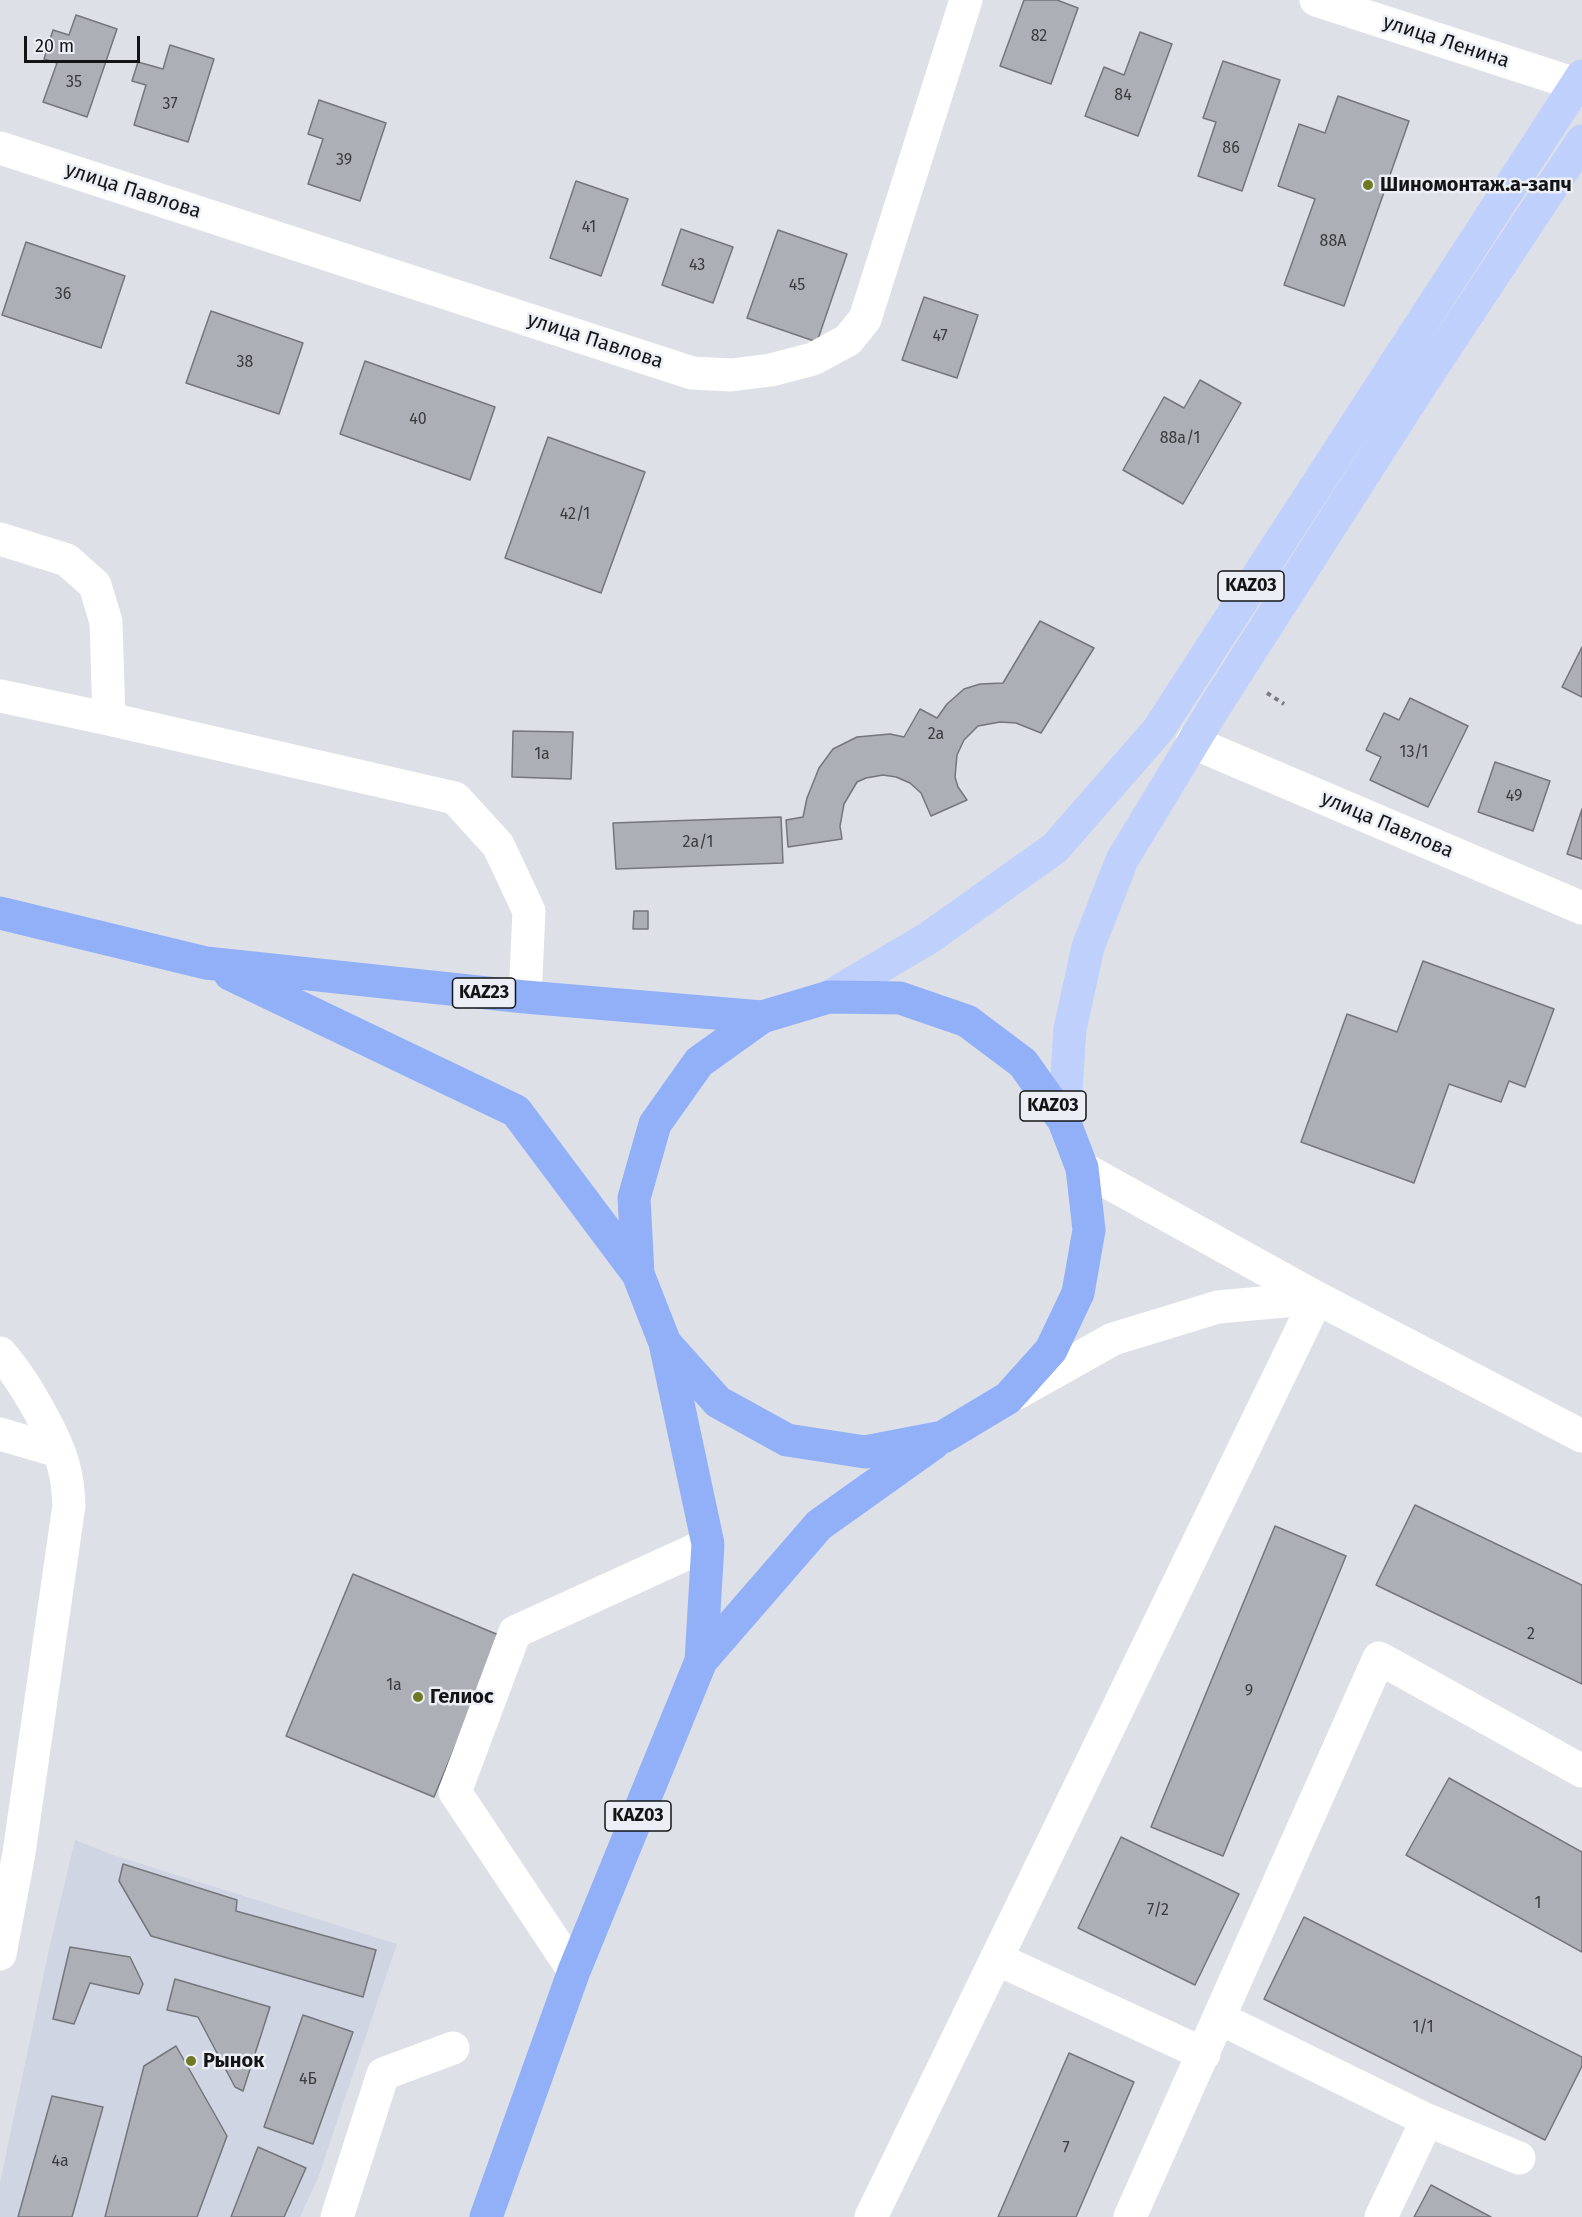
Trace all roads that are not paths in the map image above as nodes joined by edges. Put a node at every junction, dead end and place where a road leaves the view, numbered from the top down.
1 (966, 0) edge
2 (1316, 0) edge
3 (1580, 82) edge
4 (1582, 141) edge
5 (0, 148) edge
6 (0, 539) edge
7 (0, 696) edge
8 (109, 719) junction
9 (1192, 742) junction
10 (1582, 908) edge
11 (0, 913) edge
12 (206, 963) junction
13 (525, 997) junction
14 (829, 997) junction
15 (762, 1017) junction
16 (1064, 1121) junction
17 (1082, 1168) junction
18 (638, 1274) junction
19 (1317, 1298) junction
20 (665, 1343) junction
21 (0, 1353) edge
22 (1008, 1398) junction
23 (0, 1434) edge
24 (1582, 1436) edge
25 (943, 1437) junction
26 (58, 1451) junction
27 (708, 1544) junction
28 (701, 1661) junction
29 (1582, 1771) edge
30 (10, 1850) edge
31 (0, 1954) edge
32 (997, 1959) junction
33 (574, 1971) junction
34 (1219, 2018) junction
35 (453, 2048) dead end
36 (1204, 2054) junction
37 (1427, 2120) junction
38 (1519, 2158) dead end
39 (337, 2217) edge
40 (486, 2217) edge
41 (871, 2217) edge
42 (1130, 2217) edge
43 (1381, 2217) edge

1 - 5 street, улица Павлова
2 - 3 street, улица Ленина
3 - 14 main road, KАZ03
4 - 9 main road, KАZ03
6 - 8 street
7 - 8 street
8 - 13 street
9 - 10 street, улица Павлова
9 - 16 main road, KАZ03
11 - 12 highway, KAZ23
12 - 13 highway, KAZ23
12 - 18 highway, KAZ23
13 - 15 highway, KAZ23
14 - 15 highway, KАZ03
14 - 16 highway, KАZ03
15 - 18 highway, KАZ03
16 - 17 highway, KАZ03
17 - 19 street
17 - 22 highway, KАZ03
18 - 20 highway, KАZ03
19 - 22 street
19 - 24 street
19 - 32 street
20 - 25 highway, KАZ03
20 - 27 highway, KАZ03
21 - 26 street
22 - 25 highway, KАZ03
23 - 26 street
25 - 28 highway, KАZ03
26 - 30 street
27 - 28 highway, KАZ03
27 - 33 street
28 - 33 highway, KАZ03
29 - 34 street
30 - 31 street
32 - 36 street
32 - 41 street
33 - 40 highway, KАZ03
34 - 36 street
34 - 37 street
35 - 39 street
36 - 42 street
37 - 38 street
37 - 43 street

